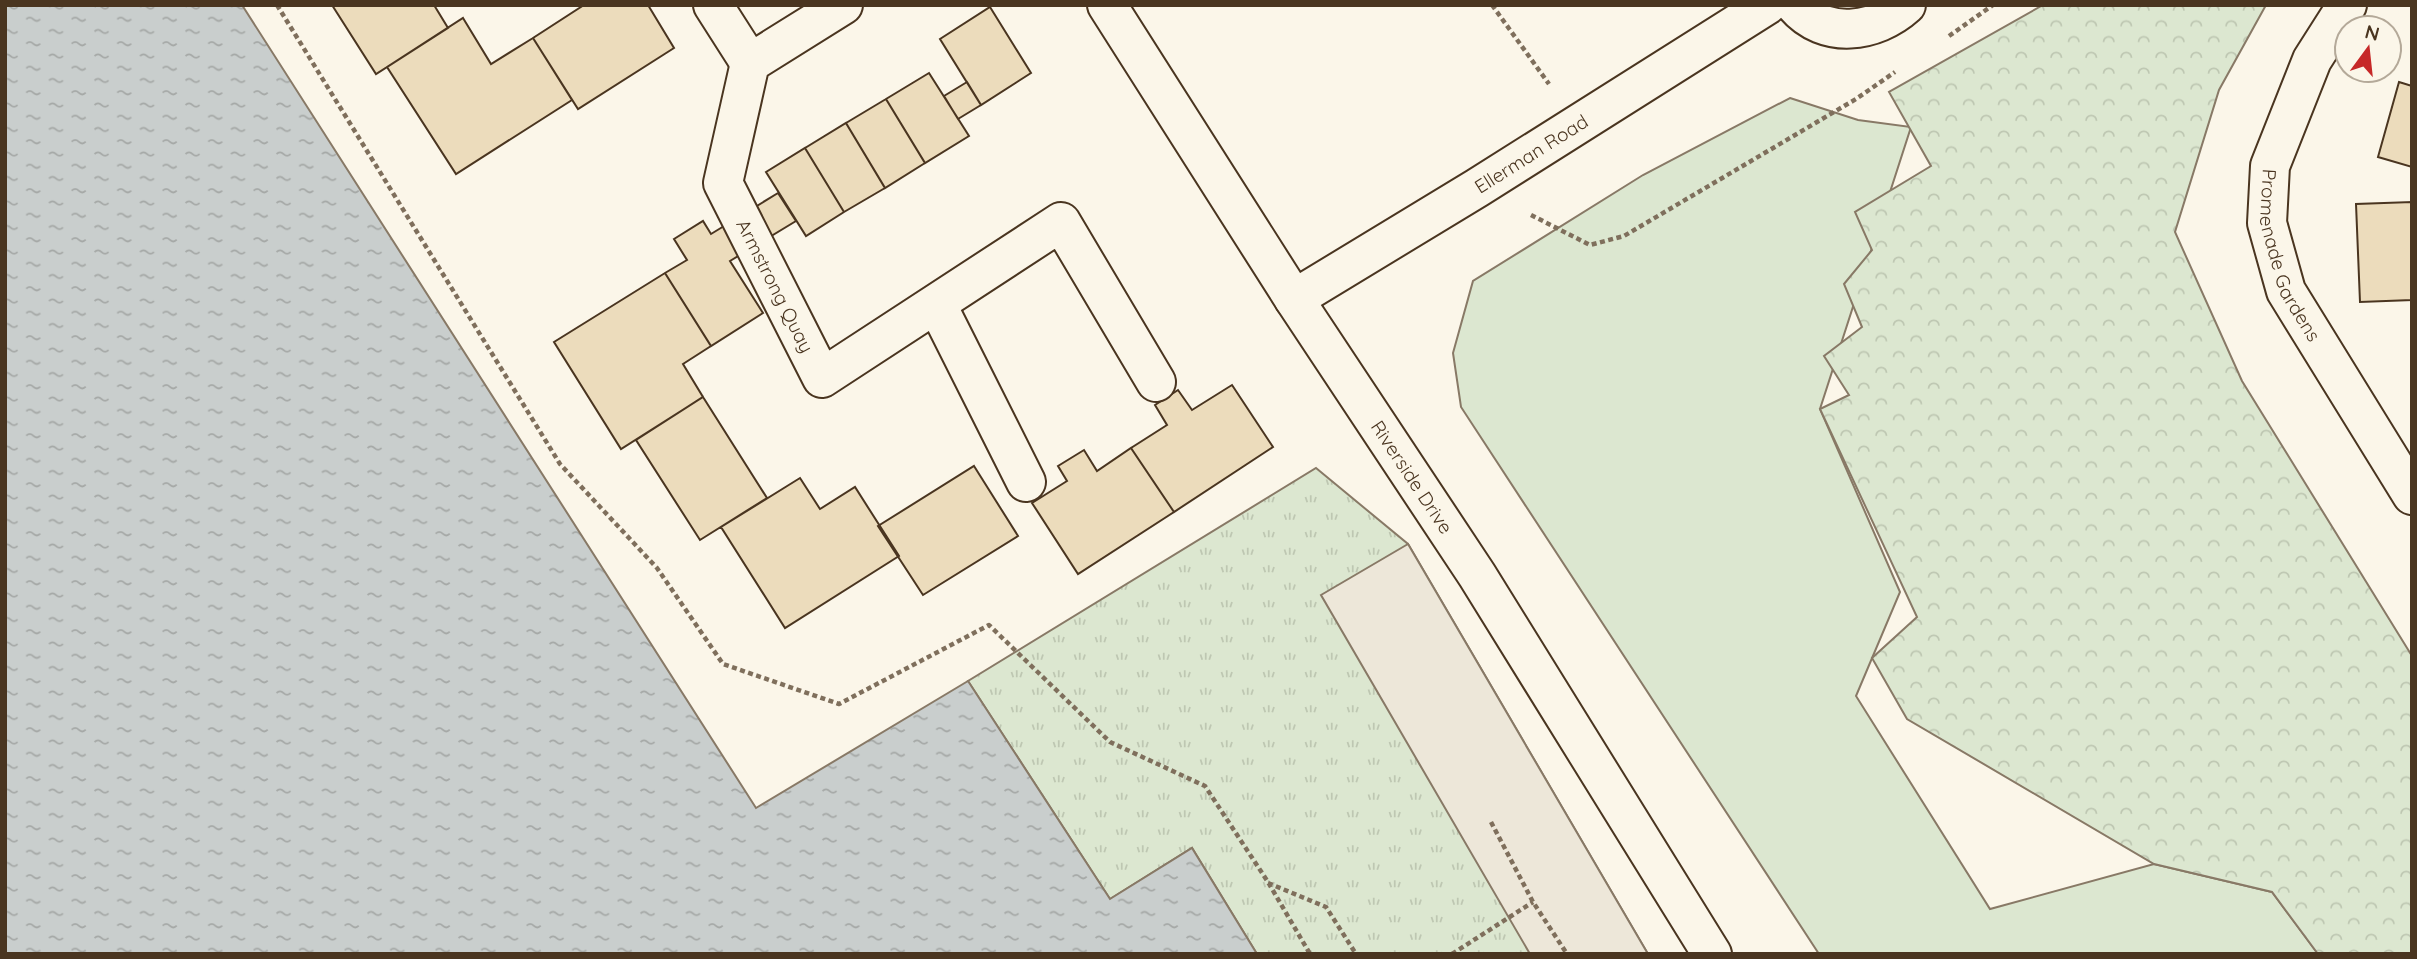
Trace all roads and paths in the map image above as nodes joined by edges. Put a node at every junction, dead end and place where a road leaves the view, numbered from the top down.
1 (277, 5) edge
2 (713, 5) edge
3 (843, 5) edge
4 (1107, 5) edge
5 (1492, 5) edge
6 (1767, 5) edge
7 (1795, 5) edge
8 (1906, 5) edge
9 (1993, 5) edge
10 (2347, 5) edge
11 (1948, 37) dead end
12 (750, 63) junction
13 (1902, 68) dead end
14 (1579, 124) junction
15 (1476, 188) junction
16 (1294, 299) junction
17 (937, 304) junction
18 (1156, 382) dead end
19 (1026, 482) dead end
20 (2412, 495) edge
21 (1491, 822) dead end
22 (1268, 882) junction
23 (1533, 902) junction
24 (1310, 954) edge
25 (1356, 954) edge
26 (1452, 954) edge
27 (1567, 954) edge
28 (1712, 954) edge

1 - 22 path
2 - 12 street
3 - 12 street
4 - 16 street, Riverside Drive
5 - 14 path
6 - 14 street, Ellerman Road
7 - 8 street
9 - 11 path
10 - 20 street, Promenade Gardens
12 - 17 street, Armstrong Quay
13 - 15 path
14 - 15 street, Ellerman Road
15 - 16 street, Ellerman Road
16 - 28 street, Riverside Drive
17 - 18 street, Armstrong Quay
17 - 19 street
21 - 23 path
22 - 24 path
22 - 25 path
23 - 26 path
23 - 27 path

